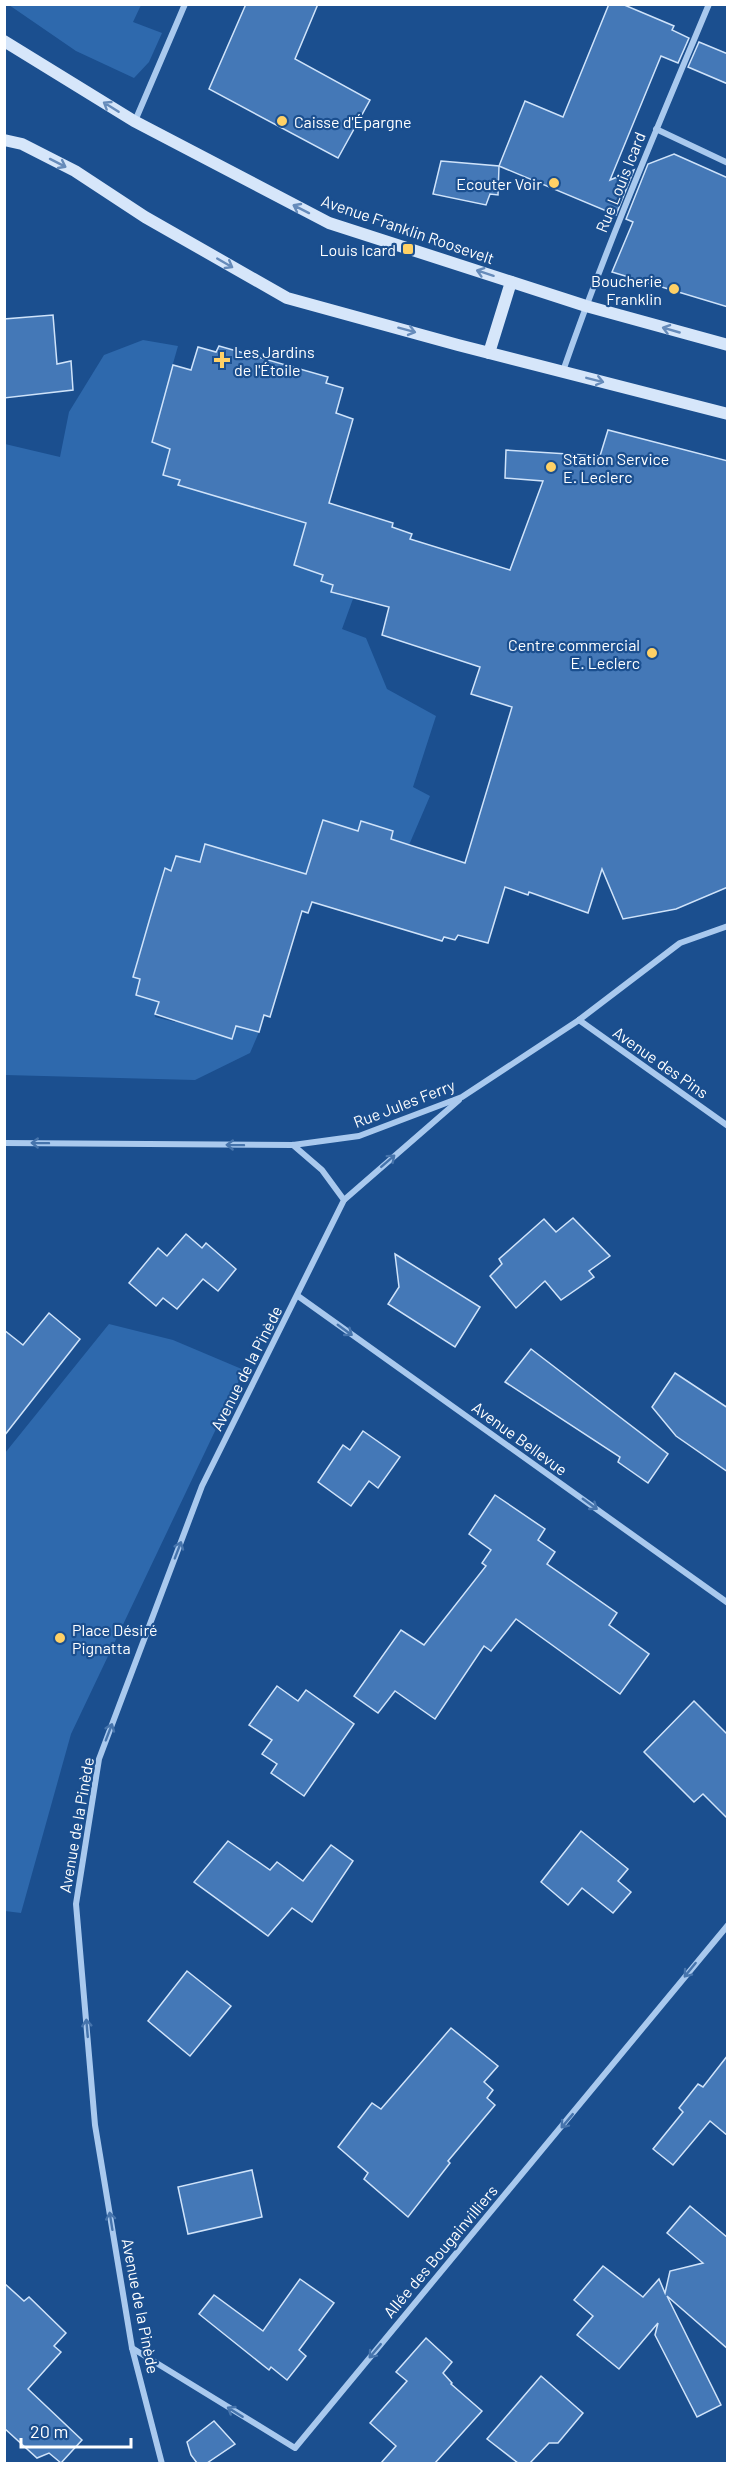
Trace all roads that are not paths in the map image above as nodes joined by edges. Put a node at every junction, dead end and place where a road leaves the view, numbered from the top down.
1 (185, 4) edge
2 (710, 4) edge
3 (4, 41) edge
4 (134, 122) junction
5 (656, 129) junction
6 (4, 140) edge
7 (728, 163) edge
8 (512, 282) junction
9 (586, 306) junction
10 (728, 345) edge
11 (489, 353) junction
12 (563, 372) junction
13 (728, 414) edge
14 (728, 926) edge
15 (579, 1020) junction
16 (462, 1097) junction
17 (728, 1126) edge
18 (4, 1143) edge
19 (293, 1145) junction
20 (344, 1200) junction
21 (298, 1296) junction
22 (728, 1603) edge
23 (728, 1925) edge
24 (132, 2348) junction
25 (162, 2463) edge

1 - 4 street
2 - 5 street, Rue Louis Icard
4 -> 3 main road, Avenue Franklin Roosevelt
8 -> 4 main road, Avenue Franklin Roosevelt
5 - 7 street
5 - 9 street, Rue Louis Icard
6 -> 11 main road
8 - 9 main road, Avenue Franklin Roosevelt
8 - 11 main road
10 -> 9 main road, Avenue Franklin Roosevelt
9 - 12 street, Rue Louis Icard
11 - 12 main road
12 -> 13 main road
14 - 15 street, Rue Jules Ferry
15 - 16 street, Rue Jules Ferry
15 - 17 street, Avenue des Pins
16 - 19 street, Rue Jules Ferry
20 -> 16 street, Avenue de la Pinède
19 -> 18 street, Rue Jules Ferry
19 - 20 street
20 - 21 street, Avenue de la Pinède
21 -> 22 street, Avenue Bellevue
24 -> 21 street, Avenue de la Pinède
23 -> 24 street, Allée des Bougainvilliers
24 - 25 street, Avenue de la Pinède

